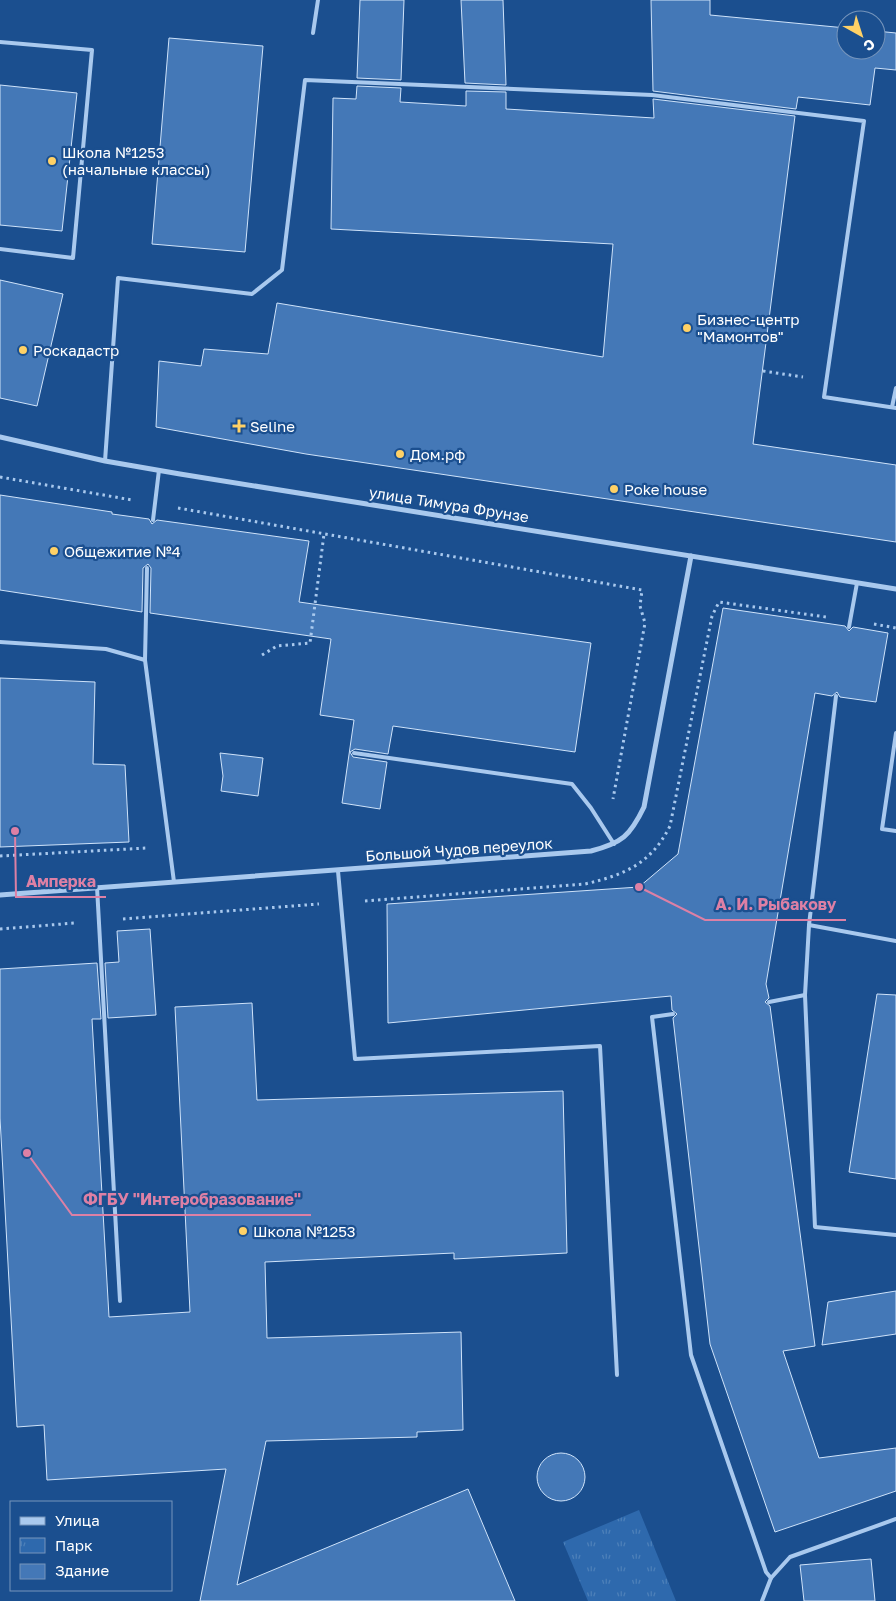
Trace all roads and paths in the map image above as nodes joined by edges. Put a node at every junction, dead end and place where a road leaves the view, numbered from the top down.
1 (318, 0) edge
2 (313, 33) dead end
3 (0, 42) edge
4 (0, 249) edge
5 (763, 371) dead end
6 (826, 380) junction
7 (896, 388) edge
8 (894, 408) edge
9 (0, 437) edge
10 (105, 461) junction
11 (159, 470) junction
12 (153, 520) dead end
13 (691, 556) junction
14 (147, 568) dead end
15 (857, 583) junction
16 (896, 590) edge
17 (719, 602) dead end
18 (850, 620) junction
19 (849, 627) dead end
20 (896, 628) edge
21 (0, 642) edge
22 (262, 655) dead end
23 (145, 660) junction
24 (836, 696) dead end
25 (896, 734) edge
26 (354, 753) dead end
27 (599, 820) junction
28 (896, 831) edge
29 (615, 845) junction
30 (170, 847) junction
31 (0, 856) edge
32 (338, 871) junction
33 (174, 882) junction
34 (97, 887) junction
35 (0, 895) edge
36 (396, 899) dead end
37 (342, 903) junction
38 (99, 921) junction
39 (809, 926) junction
40 (0, 929) edge
41 (896, 942) edge
42 (805, 995) junction
43 (769, 1002) dead end
44 (672, 1014) dead end
45 (896, 1235) edge
46 (120, 1301) dead end
47 (616, 1375) dead end
48 (896, 1519) edge
49 (771, 1578) junction
50 (762, 1601) edge

1 - 2 lane
3 - 4 lane
5 - 6 path
6 - 8 lane
6 - 10 lane
7 - 8 lane
9 - 10 street, улица Тимура Фрунзе
10 - 11 street, улица Тимура Фрунзе
11 - 12 lane
11 - 13 street, улица Тимура Фрунзе
13 - 15 street, улица Тимура Фрунзе
13 - 29 street
14 - 23 lane
15 - 16 street, улица Тимура Фрунзе
15 - 18 lane
17 - 18 path
18 - 19 lane
18 - 20 path
21 - 23 lane
22 - 27 path
23 - 30 lane
24 - 39 lane
25 - 28 lane
26 - 27 lane
27 - 29 lane
29 - 32 street, Большой Чудов переулок
30 - 31 path
30 - 33 lane
32 - 33 street, Большой Чудов переулок
32 - 37 lane
33 - 34 street, Большой Чудов переулок
34 - 35 street, Большой Чудов переулок
34 - 38 lane
36 - 37 path
37 - 38 path
37 - 47 lane
38 - 40 path
38 - 46 lane
39 - 41 lane
39 - 42 lane
42 - 43 lane
42 - 45 lane
44 - 49 lane
48 - 49 lane
49 - 50 lane

